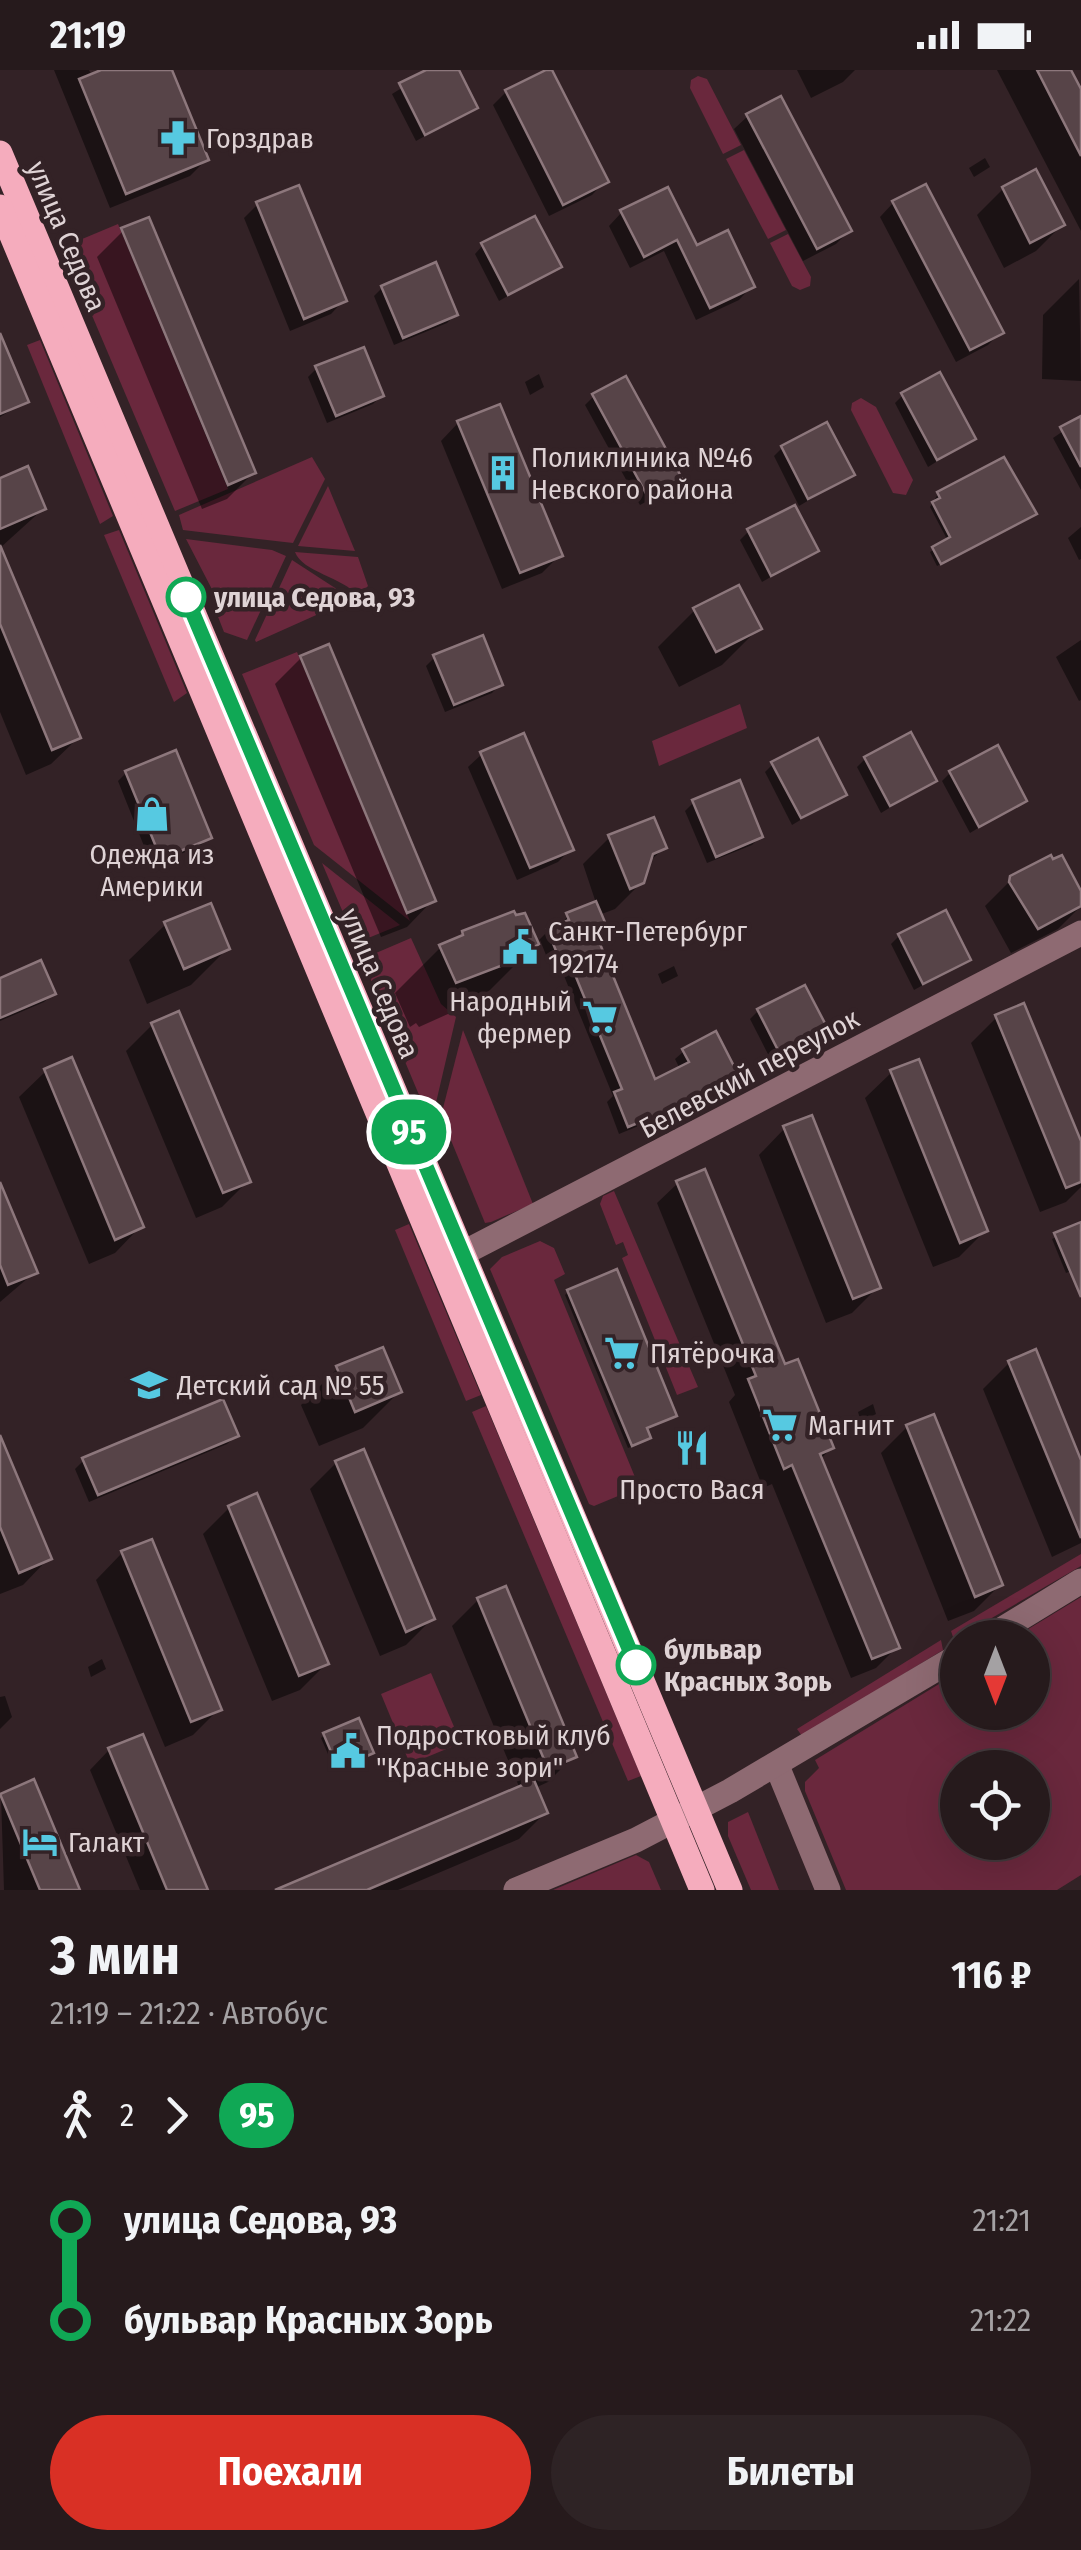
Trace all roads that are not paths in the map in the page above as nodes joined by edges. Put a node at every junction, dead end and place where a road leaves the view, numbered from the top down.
1 (0, 153) edge
2 (0, 207) edge
3 (1081, 934) edge
4 (452, 1259) junction
5 (1081, 1581) edge
6 (1017, 1620) edge
7 (940, 1667) edge
8 (777, 1766) junction
9 (697, 1808) junction
10 (673, 1821) junction
11 (516, 1890) edge
12 (702, 1890) edge
13 (730, 1890) edge
14 (828, 1890) edge

1 - 4 main road, улица Седова
2 - 4 main road, улица Седова
3 - 4 street, Белевский переулок
4 - 9 main road, улица Седова
4 - 10 main road, улица Седова
5 - 6 street
7 - 8 street
8 - 9 street
8 - 14 street
9 - 10 street
9 - 13 main road, улица Седова
10 - 11 street
10 - 12 main road, улица Седова

